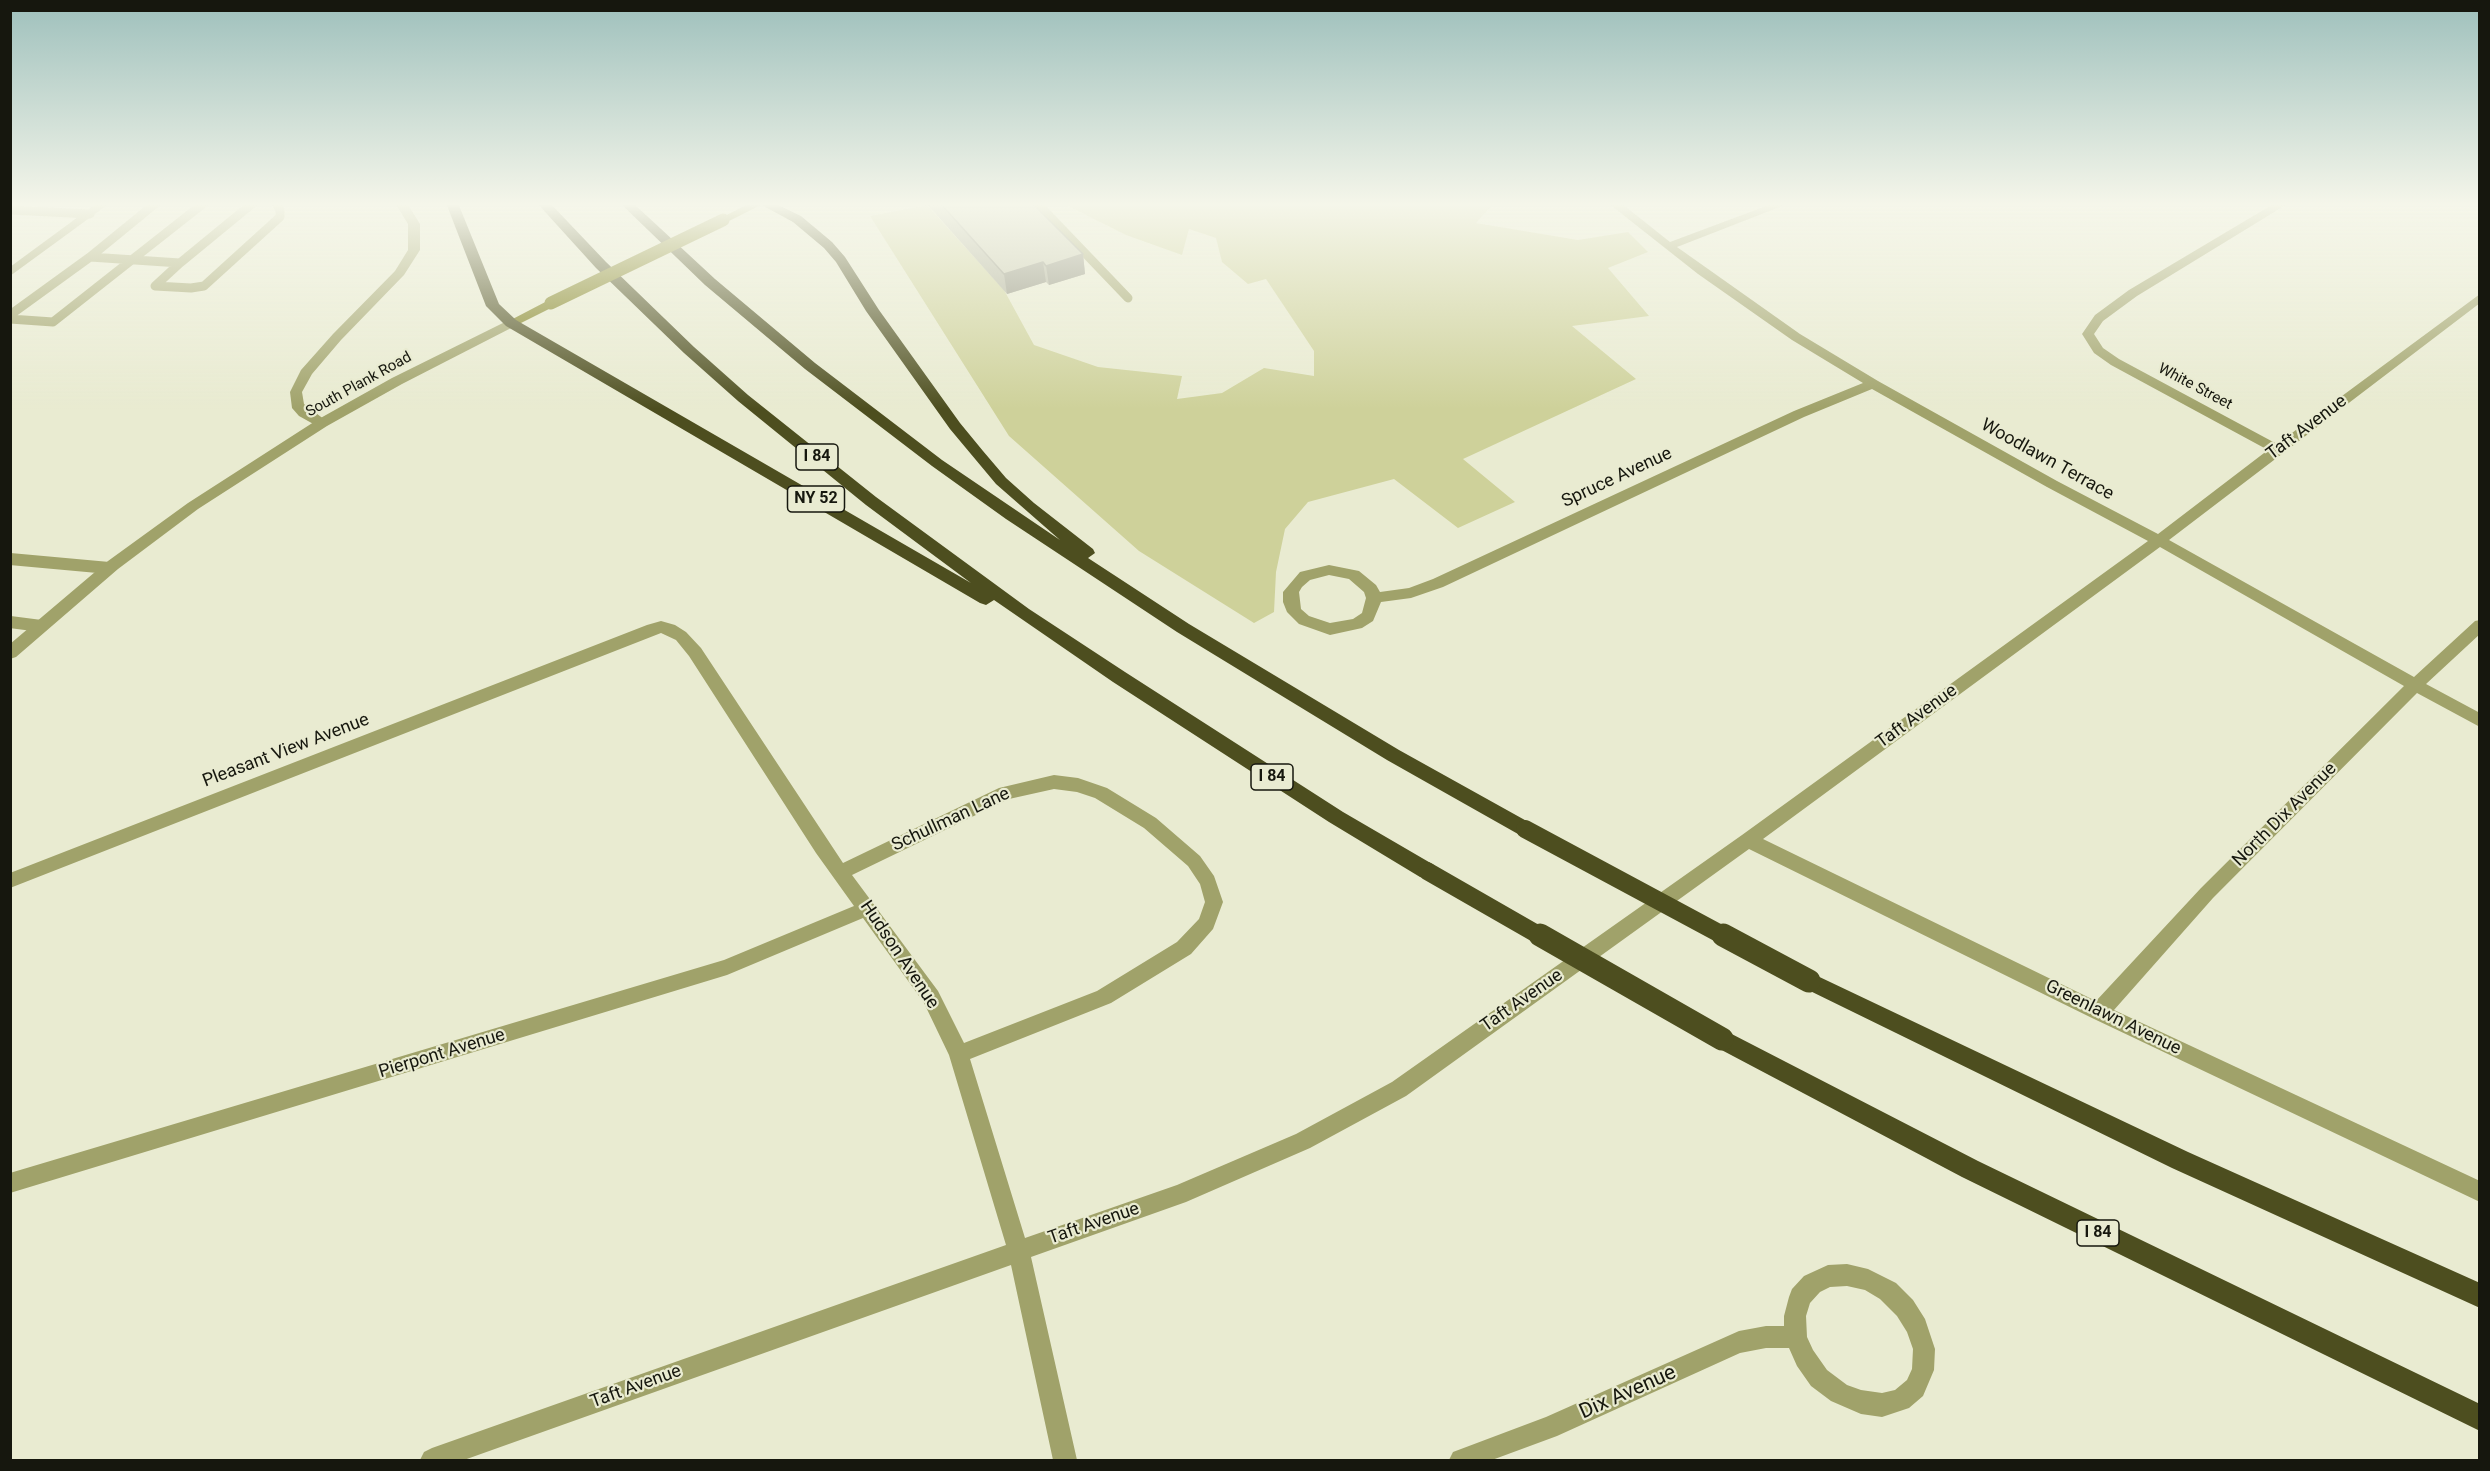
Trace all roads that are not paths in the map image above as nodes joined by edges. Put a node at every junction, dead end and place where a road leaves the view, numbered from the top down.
1 (70, 272) edge
2 (119, 272) edge
3 (171, 272) edge
4 (220, 272) edge
5 (401, 272) edge
6 (479, 272) edge
7 (608, 272) edge
8 (616, 272) edge
9 (699, 272) edge
10 (848, 272) edge
11 (1103, 272) edge
12 (1705, 272) edge
13 (2169, 272) edge
14 (2480, 297) edge
15 (1128, 298) dead end
16 (10, 317) edge
17 (511, 323) junction
18 (1873, 384) junction
19 (322, 423) junction
20 (2278, 450) junction
21 (2158, 540) junction
22 (10, 559) edge
23 (109, 568) junction
24 (1374, 598) junction
25 (10, 622) edge
26 (2480, 625) edge
27 (41, 626) junction
28 (1183, 628) junction
29 (10, 653) edge
30 (576, 658) joint
31 (1119, 677) junction
32 (2415, 685) junction
33 (2480, 721) edge
34 (1748, 840) junction
35 (841, 872) junction
36 (10, 881) edge
37 (868, 908) junction
38 (2099, 1012) junction
39 (959, 1054) junction
40 (10, 1183) edge
41 (2480, 1192) edge
42 (1018, 1249) junction
43 (2480, 1296) edge
44 (1796, 1337) junction
45 (2480, 1418) edge
46 (432, 1461) edge
47 (1065, 1461) edge
48 (1461, 1461) edge

1 - 16 lane
2 - 16 lane
3 - 4 lane
5 - 19 street
6 - 17 highway
7 - 31 highway, I 84
8 - 17 main road, South Plank Road, bridge
9 - 28 highway
10 - 28 highway
11 - 15 lane
12 - 18 street, Woodlawn Terrace
13 - 20 street, White Street
14 - 20 street, Taft Avenue
17 - 19 street, South Plank Road
17 - 31 highway, NY 52
18 - 21 street, Woodlawn Terrace
18 - 24 street, Spruce Avenue
19 - 23 street, South Plank Road
20 - 21 street, Taft Avenue
21 - 32 street, Woodlawn Terrace
21 - 34 street, Taft Avenue
22 - 23 lane
23 - 27 street, South Plank Road
24 - 24 street
25 - 27 lane
26 - 32 street, North Dix Avenue
27 - 29 street, South Plank Road
28 - 43 highway, bridge
30 - 35 street, Hudson Avenue
30 - 36 street, Pleasant View Avenue
31 - 45 highway, I 84, bridge
32 - 33 street, Woodlawn Terrace
32 - 38 street, North Dix Avenue
34 - 38 street, Greenlawn Avenue
34 - 42 street, Taft Avenue
35 - 37 street, Hudson Avenue
35 - 39 street, Schullman Lane
37 - 39 street, Hudson Avenue
37 - 40 street, Pierpont Avenue
38 - 41 street, Greenlawn Avenue
39 - 42 street, Hudson Avenue
42 - 46 street, Taft Avenue
42 - 47 street, Hudson Avenue
44 - 44 street
44 - 48 street, Dix Avenue

